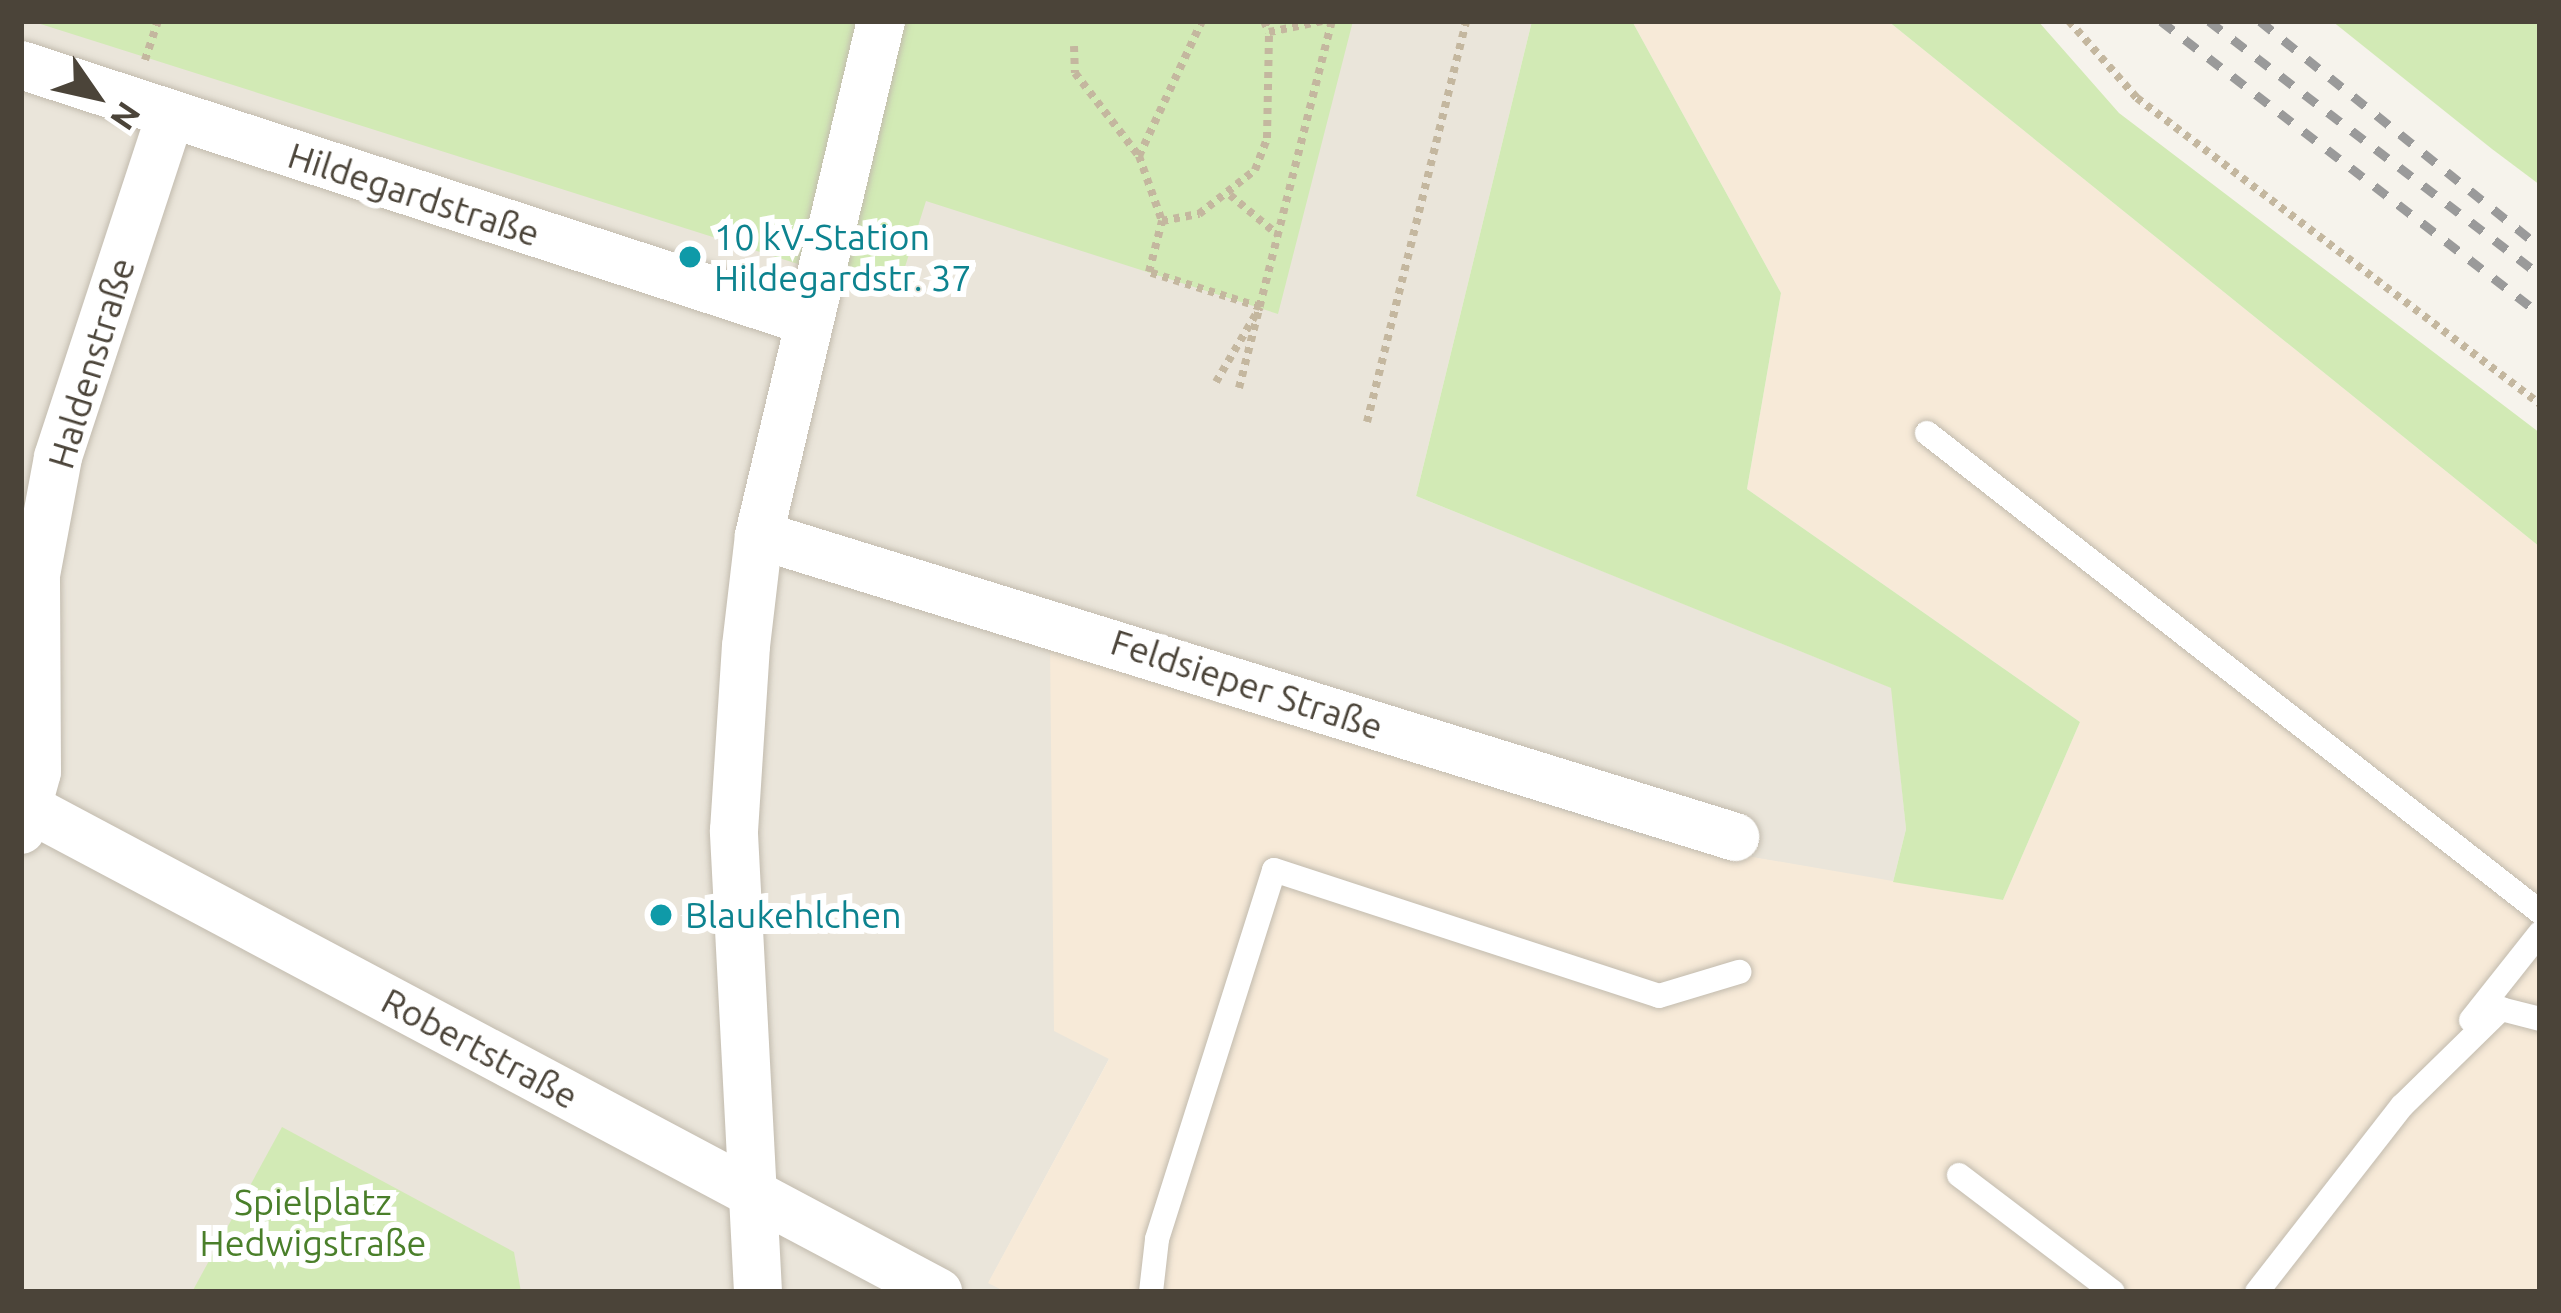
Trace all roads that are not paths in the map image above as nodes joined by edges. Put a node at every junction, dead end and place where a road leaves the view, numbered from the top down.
1 (881, 21) edge
2 (21, 65) edge
3 (170, 114) junction
4 (807, 321) junction
5 (1927, 433) dead end
6 (758, 536) junction
7 (24, 814) edge
8 (1735, 837) dead end
9 (2540, 912) edge
10 (2540, 933) edge
11 (1739, 972) dead end
12 (2540, 1019) edge
13 (2402, 1106) junction
14 (1959, 1175) dead end
15 (753, 1191) junction
16 (1159, 1290) edge
17 (758, 1292) edge
18 (938, 1292) edge
19 (2113, 1292) edge
20 (2258, 1292) edge

1 - 4 street
2 - 3 street, Hildegardstraße
3 - 4 street, Hildegardstraße
3 - 7 street, Haldenstraße
4 - 6 street
5 - 9 lane
6 - 8 street, Feldsieper Straße
6 - 15 street
7 - 15 street, Robertstraße
10 - 13 lane
11 - 16 lane
12 - 13 lane
13 - 20 lane
14 - 19 lane
15 - 17 street
15 - 18 street, Robertstraße

